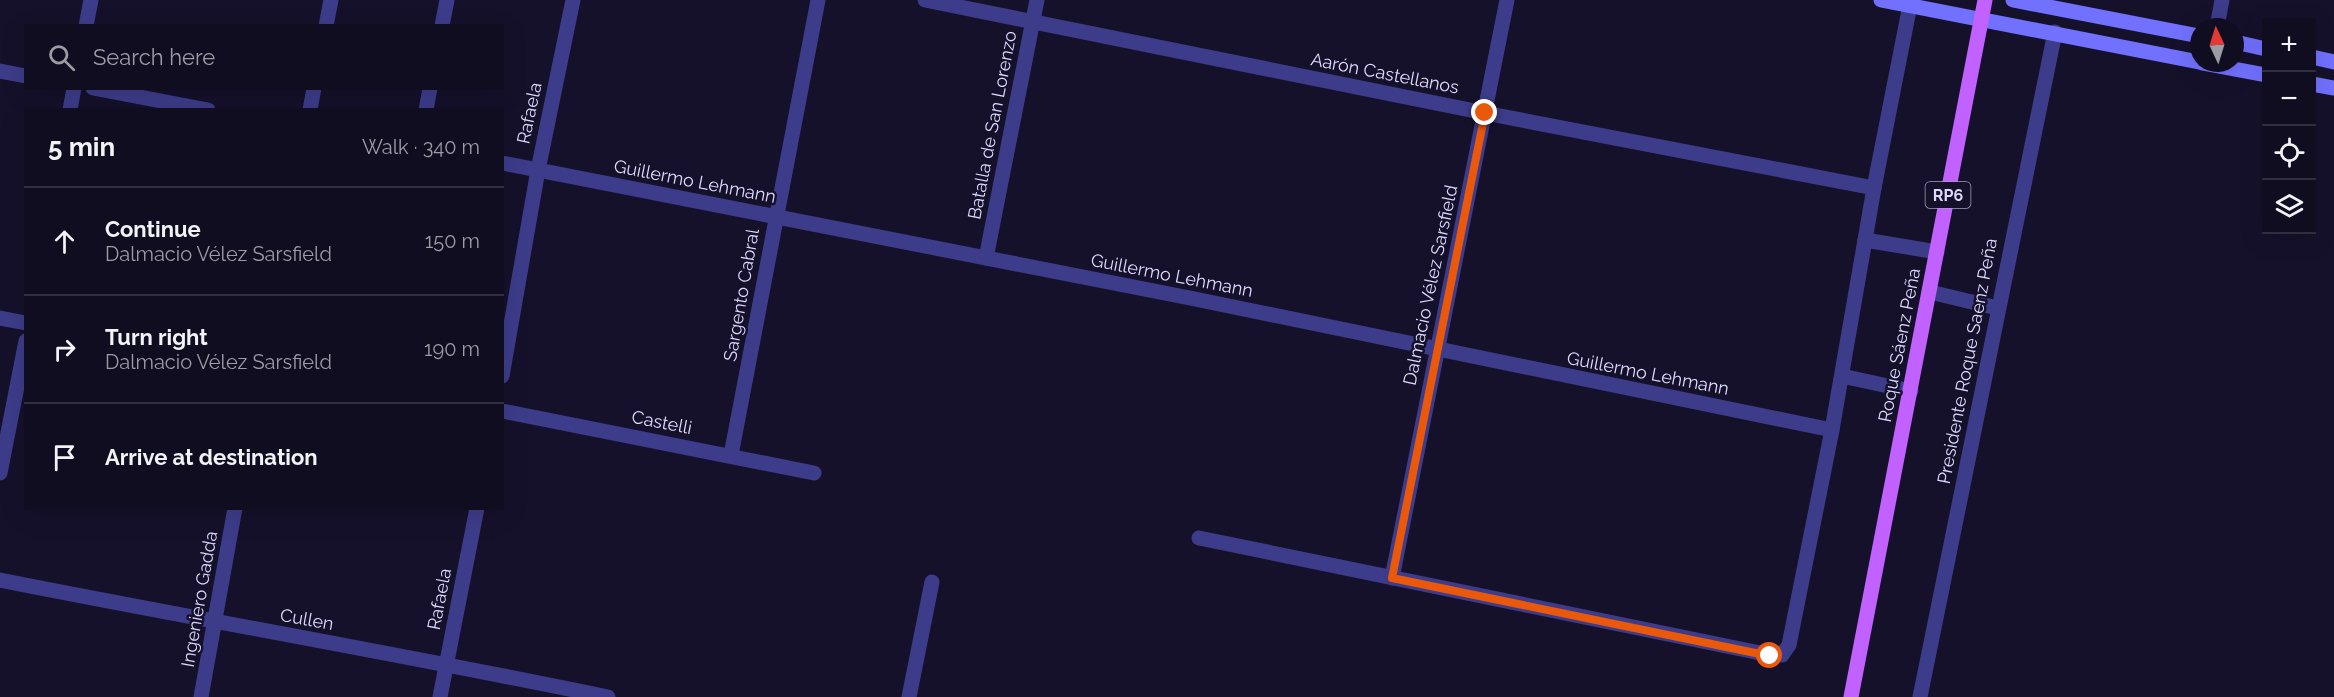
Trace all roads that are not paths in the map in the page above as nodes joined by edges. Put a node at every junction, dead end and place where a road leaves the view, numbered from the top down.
1 (91, 0) edge
2 (331, 0) edge
3 (447, 0) edge
4 (573, 0) edge
5 (818, 0) edge
6 (925, 0) edge
7 (1037, 0) edge
8 (1507, 0) edge
9 (1881, 0) edge
10 (1985, 0) edge
11 (2013, 0) edge
12 (2222, 0) edge
13 (1911, 3) edge
14 (2219, 18) edge
15 (1982, 19) junction
16 (1033, 22) junction
17 (86, 24) edge
18 (326, 24) edge
19 (442, 24) edge
20 (2055, 32) junction
21 (2190, 34) edge
22 (2244, 44) edge
23 (2262, 47) edge
24 (2316, 58) edge
25 (2190, 60) edge
26 (2334, 62) edge
27 (0, 71) edge
28 (2244, 71) edge
29 (2262, 74) edge
30 (24, 76) edge
31 (2316, 85) edge
32 (2334, 88) edge
33 (74, 90) edge
34 (103, 90) edge
35 (314, 90) edge
36 (430, 90) edge
37 (70, 108) edge
38 (198, 108) edge
39 (310, 108) edge
40 (426, 108) edge
41 (1485, 113) junction
42 (504, 163) edge
43 (538, 170) junction
44 (1874, 188) junction
45 (775, 217) junction
46 (1865, 240) junction
47 (1937, 252) junction
48 (986, 258) junction
49 (1930, 292) junction
50 (1997, 308) junction
51 (0, 318) edge
52 (24, 323) edge
53 (1436, 350) junction
54 (24, 351) edge
55 (504, 365) edge
56 (1842, 376) junction
57 (1911, 391) junction
58 (504, 411) edge
59 (1832, 430) junction
60 (731, 455) junction
61 (0, 473) edge
62 (814, 473) dead end
63 (236, 510) edge
64 (477, 510) edge
65 (1199, 538) dead end
66 (1392, 578) junction
67 (0, 580) edge
68 (932, 582) dead end
69 (215, 623) junction
70 (446, 664) junction
71 (201, 697) edge
72 (440, 697) edge
73 (608, 697) edge
74 (909, 697) edge
75 (1851, 697) edge
76 (1920, 697) edge

1 - 17 street
2 - 18 street
3 - 19 street
4 - 43 street, Rafaela
5 - 45 street, Sargento Cabral
6 - 16 street, Aarón Castellanos
7 - 16 street, Batalla de San Lorenzo
8 - 41 street, Dalmacio Vélez Sarsfield
9 - 13 main road
10 - 15 main road, Roque Sáenz Peña / RP6
11 - 21 main road
12 - 14 street
13 - 15 main road
13 - 44 street
15 - 20 main road
15 - 47 main road, Roque Sáenz Peña / RP6
16 - 41 street, Aarón Castellanos
16 - 48 street, Batalla de San Lorenzo
20 - 25 main road
20 - 50 street, Presidente Roque Saenz Peña
22 - 23 main road
24 - 26 main road
27 - 30 street
28 - 29 main road
31 - 32 main road
33 - 37 street
34 - 38 street
35 - 39 street
36 - 40 street
41 - 44 street, Aarón Castellanos
41 - 53 street, Dalmacio Vélez Sarsfield
42 - 43 street, Guillermo Lehmann
43 - 45 street, Guillermo Lehmann
43 - 55 street, Rafaela
44 - 46 street
45 - 48 street, Guillermo Lehmann
45 - 60 street, Sargento Cabral
46 - 47 street
46 - 56 street
47 - 49 main road, Roque Sáenz Peña / RP6
48 - 53 street, Guillermo Lehmann
49 - 50 street
49 - 57 main road, Roque Sáenz Peña / RP6
50 - 76 street, Presidente Roque Saenz Peña
51 - 52 street
53 - 59 street, Guillermo Lehmann
53 - 66 street, Dalmacio Vélez Sarsfield
54 - 61 street
56 - 57 street
56 - 59 street
57 - 75 main road, Roque Sáenz Peña / RP6
58 - 60 street, Castelli
59 - 66 street
60 - 62 street, Castelli
63 - 69 street, Ingeniero Gadda
64 - 70 street, Rafaela
65 - 66 street
67 - 69 street, Cullen
68 - 74 street
69 - 70 street, Cullen
69 - 71 street, Ingeniero Gadda
70 - 72 street, Rafaela
70 - 73 street, Cullen

